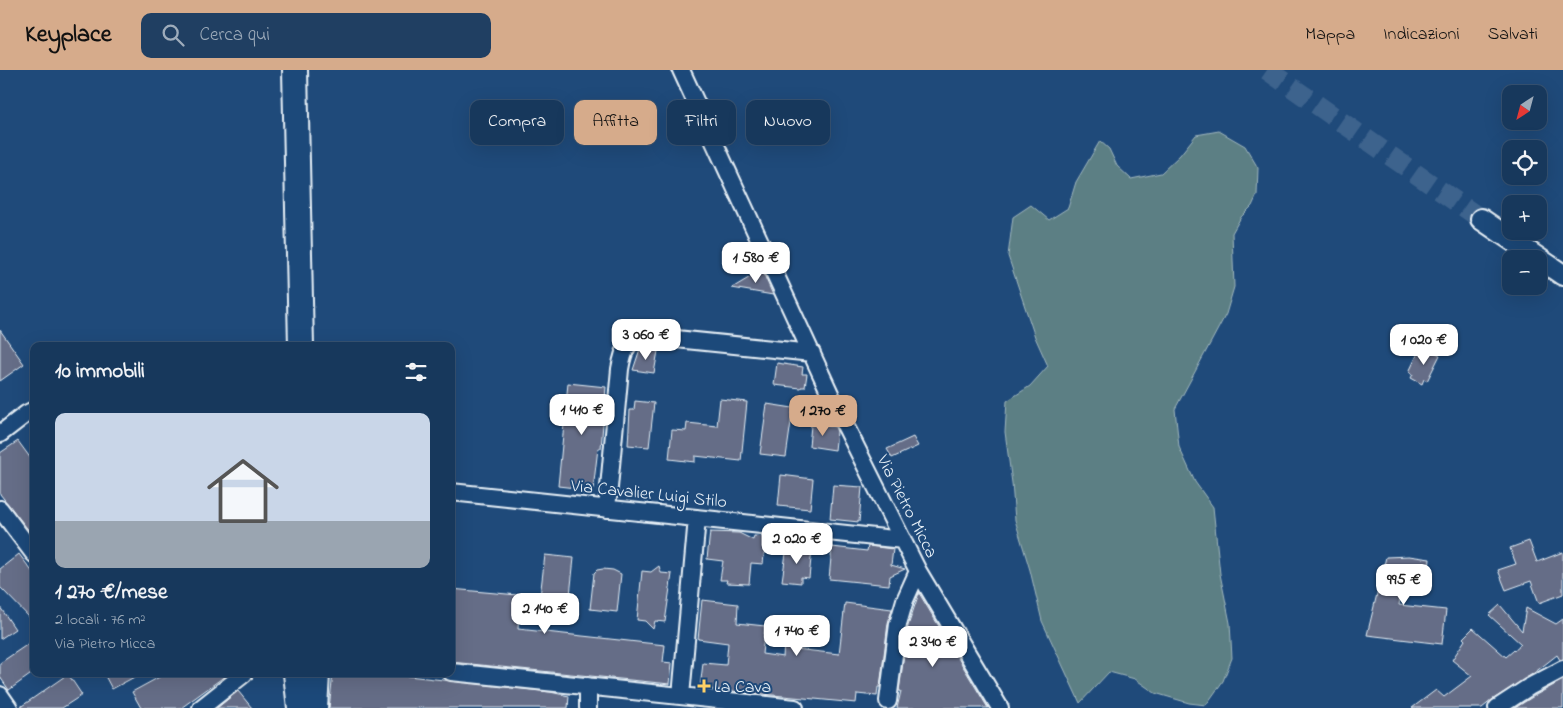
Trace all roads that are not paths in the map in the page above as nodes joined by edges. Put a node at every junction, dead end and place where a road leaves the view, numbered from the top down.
1 (295, 70) edge
2 (681, 70) edge
3 (1481, 219) tunnel mouth
4 (1563, 276) edge
5 (301, 342) edge
6 (812, 354) junction
7 (30, 412) edge
8 (0, 434) edge
9 (455, 492) edge
10 (607, 508) junction
11 (0, 509) edge
12 (697, 518) junction
13 (903, 540) junction
14 (30, 549) edge
15 (918, 571) junction
16 (1563, 669) edge
17 (455, 672) edge
18 (240, 677) edge
19 (295, 677) edge
20 (295, 677) edge
21 (321, 677) edge
22 (588, 686) junction
23 (0, 696) edge
24 (681, 696) junction
25 (888, 702) dead end
26 (9, 708) edge
27 (201, 708) edge
28 (296, 708) edge
29 (308, 708) edge
30 (319, 708) edge
31 (588, 708) edge
32 (795, 708) edge
33 (1000, 708) edge
34 (1497, 708) edge

1 - 5 highway
2 - 6 street, Via Pietro Micca
3 - 4 main road
6 - 10 street
6 - 13 street, Via Pietro Micca
7 - 8 street
9 - 10 street, Via Cavalier Luigi Stilo
10 - 12 street, Via Cavalier Luigi Stilo
11 - 14 street
12 - 13 street, Via Cavalier Luigi Stilo
12 - 24 street
13 - 15 street, Via Pietro Micca
15 - 25 street
15 - 33 street, Via Pietro Micca
16 - 34 street
17 - 22 street
18 - 27 street
19 - 28 street
20 - 29 highway
21 - 30 street
22 - 24 street
22 - 31 street
23 - 26 street
24 - 32 street

